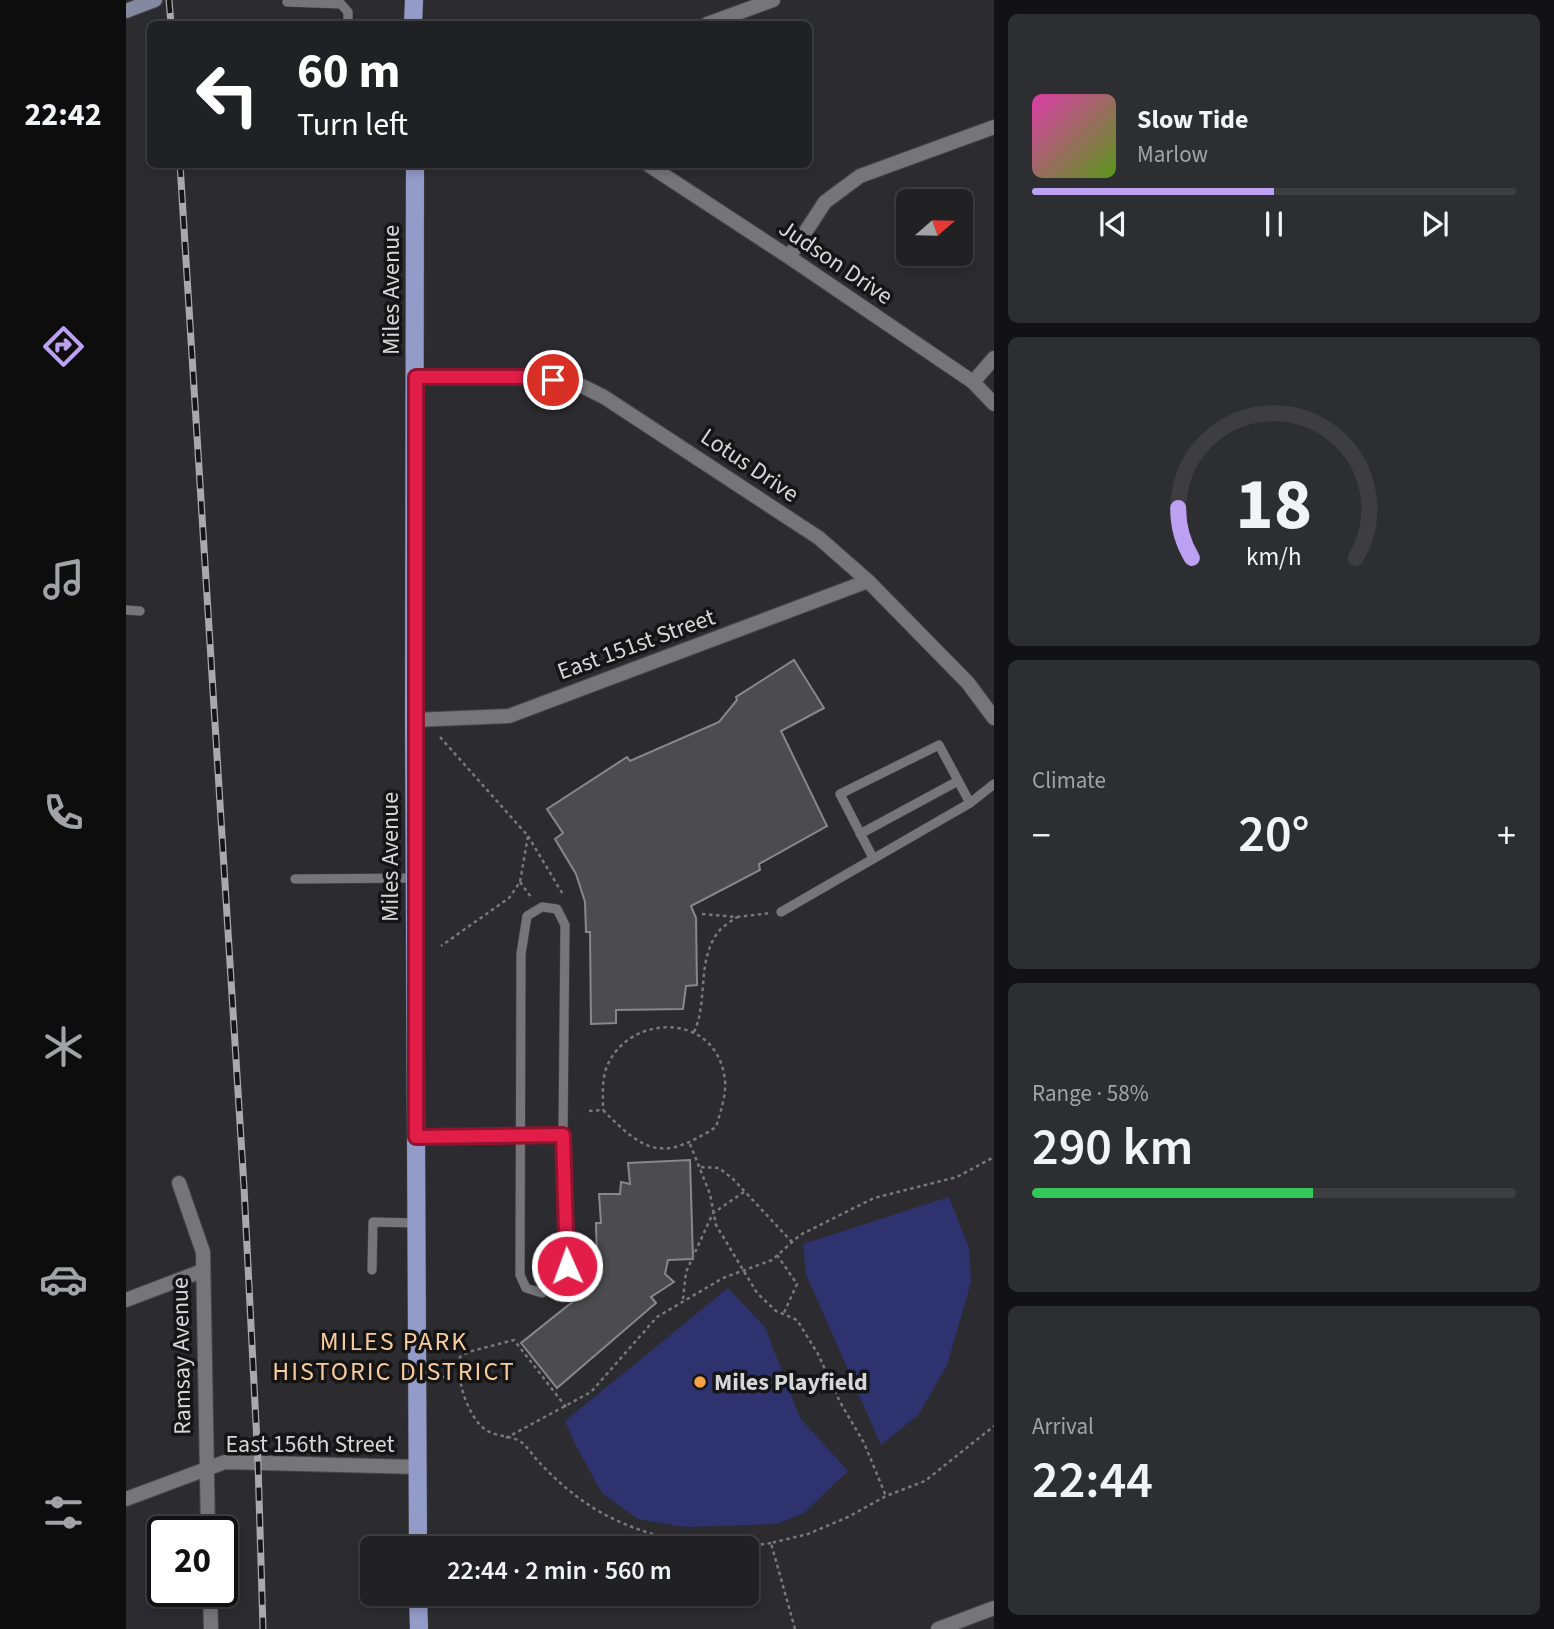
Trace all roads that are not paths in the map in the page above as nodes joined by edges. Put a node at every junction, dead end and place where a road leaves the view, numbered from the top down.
1 (155, 0) edge
2 (414, 0) edge
3 (773, 0) edge
4 (286, 2) dead end
5 (126, 11) edge
6 (348, 21) edge
7 (413, 21) edge
8 (715, 21) edge
9 (994, 127) edge
10 (415, 168) edge
11 (654, 168) edge
12 (789, 257) junction
13 (994, 358) edge
14 (416, 377) junction
15 (973, 382) junction
16 (994, 404) edge
17 (868, 581) junction
18 (126, 610) edge
19 (139, 611) dead end
20 (994, 718) edge
21 (414, 720) junction
22 (958, 781) junction
23 (994, 784) edge
24 (970, 803) junction
25 (860, 834) junction
26 (873, 858) junction
27 (415, 878) junction
28 (295, 879) dead end
29 (781, 912) road end
30 (563, 1135) junction
31 (521, 1136) junction
32 (416, 1137) junction
33 (179, 1183) dead end
34 (416, 1223) junction
35 (372, 1269) dead end
36 (202, 1271) junction
37 (126, 1300) edge
38 (417, 1467) junction
39 (206, 1469) junction
40 (126, 1499) edge
41 (208, 1516) edge
42 (418, 1536) edge
43 (418, 1606) edge
44 (210, 1607) edge
45 (994, 1608) edge
46 (211, 1629) edge
47 (419, 1629) edge
48 (937, 1629) edge

1 - 5 street
2 - 7 main road
3 - 8 street
4 - 6 lane
9 - 12 street
10 - 14 main road, Miles Avenue
11 - 12 street, Judson Drive
12 - 15 street, Judson Drive
13 - 15 street
14 - 17 street, Lotus Drive
14 - 21 main road, Miles Avenue
15 - 16 street, Judson Drive
17 - 20 street, Lotus Drive
17 - 21 street, East 151st Street
18 - 19 lane
21 - 27 main road, Miles Avenue
22 - 24 lane
22 - 25 lane
22 - 25 lane
23 - 24 lane
24 - 26 lane
25 - 26 lane
26 - 29 lane
27 - 28 lane
27 - 32 main road, Miles Avenue
30 - 31 lane
30 - 31 lane
30 - 31 lane
31 - 32 lane
32 - 34 main road, Miles Avenue
33 - 36 street, Ramsay Avenue
34 - 35 lane
34 - 38 main road, Miles Avenue
36 - 37 street
36 - 39 street, Ramsay Avenue
38 - 39 street, East 156th Street
38 - 42 main road, Miles Avenue
39 - 40 street, East 156th Street
39 - 41 street, Ramsay Avenue
43 - 47 main road
44 - 46 street
45 - 48 street

